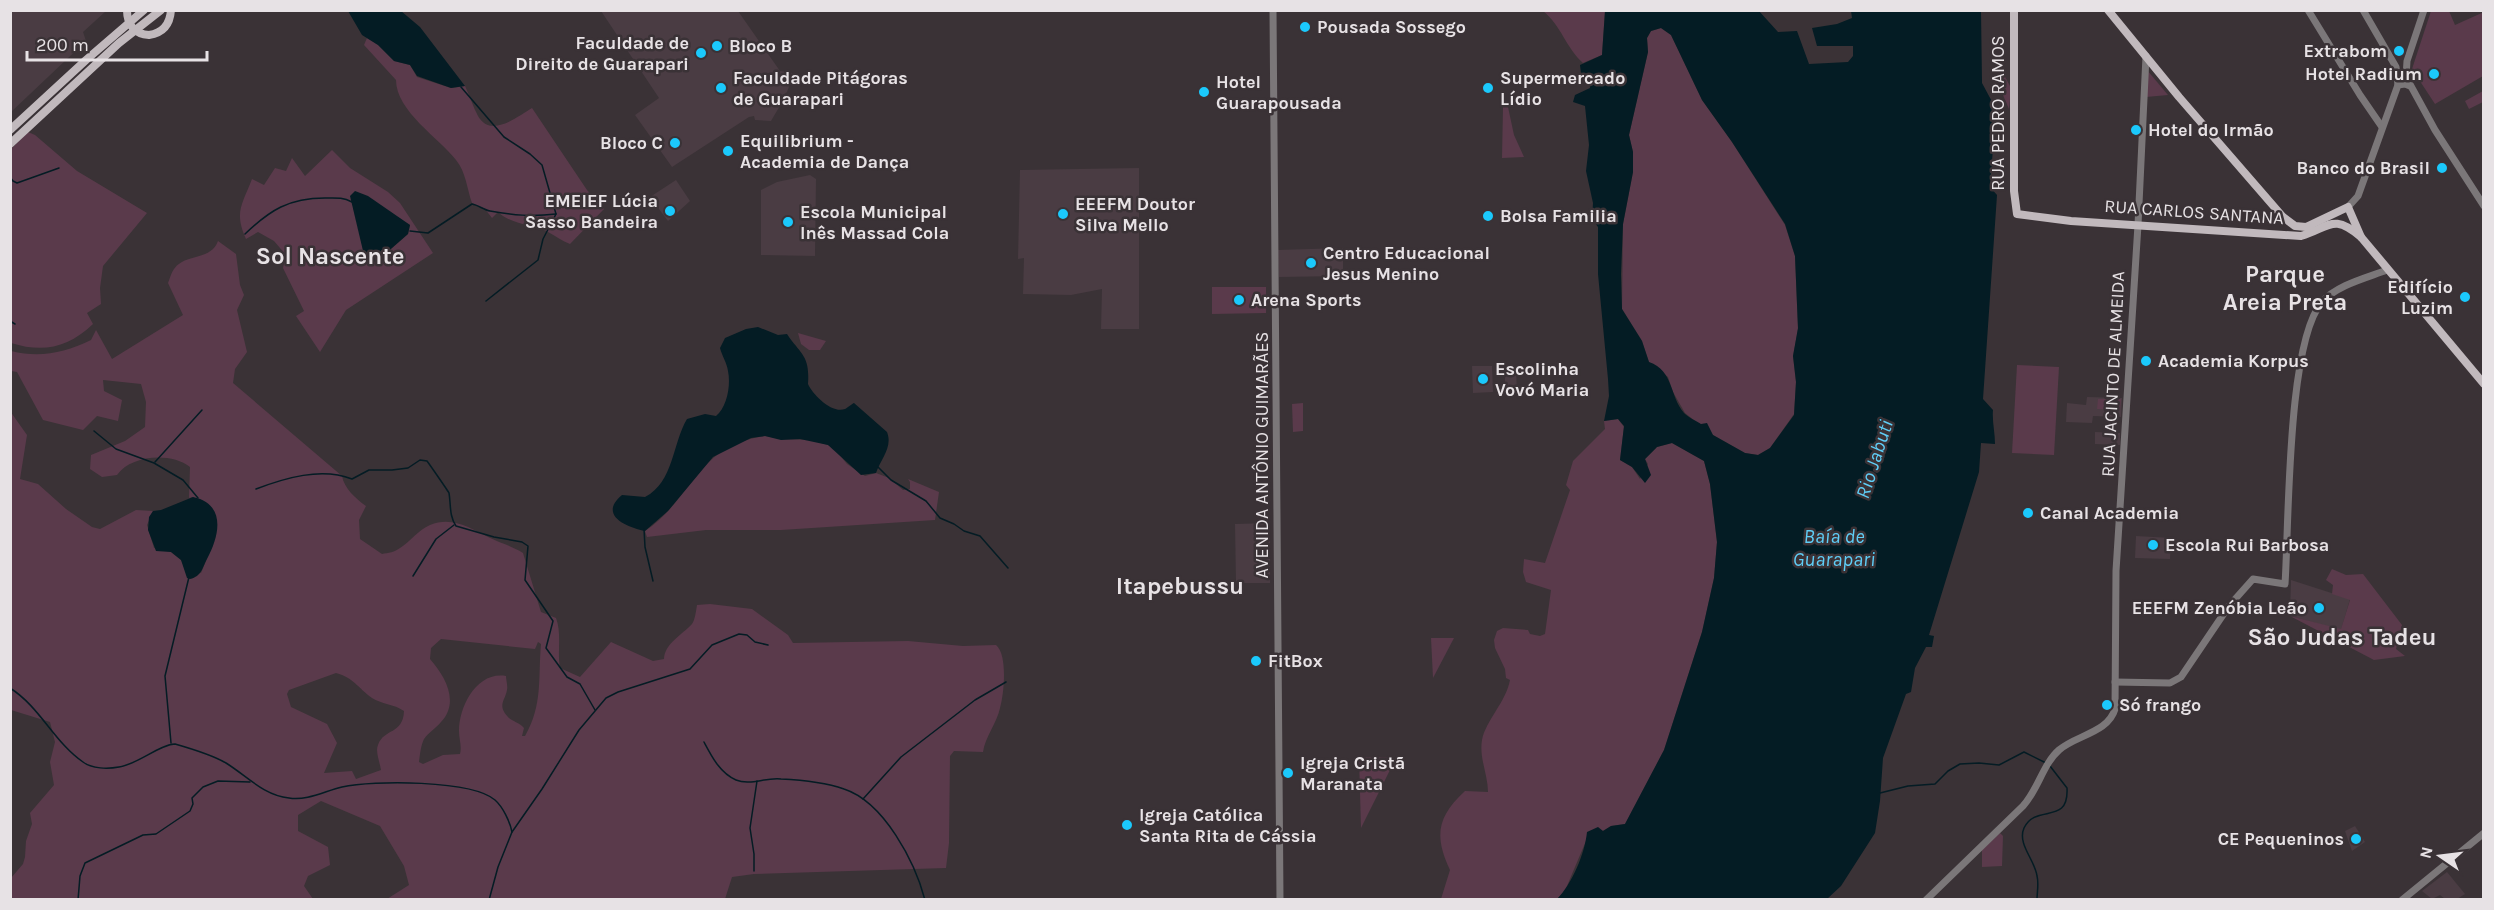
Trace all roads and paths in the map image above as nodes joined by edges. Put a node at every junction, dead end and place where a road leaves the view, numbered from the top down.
1 (127, 10) edge
2 (144, 10) edge
3 (161, 10) edge
4 (171, 10) edge
5 (1273, 10) edge
6 (2014, 10) edge
7 (2108, 10) edge
8 (2308, 10) edge
9 (2363, 10) edge
10 (2424, 10) edge
11 (129, 22) junction
12 (135, 30) junction
13 (2146, 56) junction
14 (2407, 61) junction
15 (2396, 67) junction
16 (2398, 85) junction
17 (2410, 86) junction
18 (2382, 127) junction
19 (10, 130) edge
20 (10, 144) edge
21 (2484, 206) edge
22 (2348, 207) junction
23 (2017, 214) joint
24 (2283, 217) junction
25 (2138, 225) junction
26 (2279, 233) junction
27 (2361, 237) junction
28 (2387, 270) junction
29 (2484, 384) edge
30 (2115, 682) junction
31 (2484, 833) edge
32 (1280, 900) edge
33 (1926, 900) edge
34 (2402, 900) edge

1 - 11 main road
2 - 11 main road
3 - 12 main road
4 - 12 main road
5 - 32 street, AVENIDA ANTÔNIO GUIMARÃES
6 - 23 main road, RUA PEDRO RAMOS
7 - 13 main road
8 - 18 street
9 - 15 street
10 - 14 street
11 - 12 main road
11 - 19 main road
12 - 20 main road
13 - 24 main road
13 - 25 street, RUA JACINTO DE ALMEIDA
14 - 15 street
14 - 17 street
15 - 16 street
16 - 17 street
16 - 18 street
17 - 21 street
18 - 22 street
22 - 24 main road, RUA CARLOS SANTANA
22 - 27 main road, RUA CARLOS SANTANA
23 - 25 main road, RUA CARLOS SANTANA
24 - 26 main road
25 - 26 main road, RUA CARLOS SANTANA
25 - 30 street, RUA JACINTO DE ALMEIDA
26 - 27 main road, RUA CARLOS SANTANA
27 - 28 main road, RUA CARLOS SANTANA
28 - 29 main road, RUA CARLOS SANTANA
28 - 30 street
30 - 33 street, RUA JACINTO DE ALMEIDA
31 - 34 street

